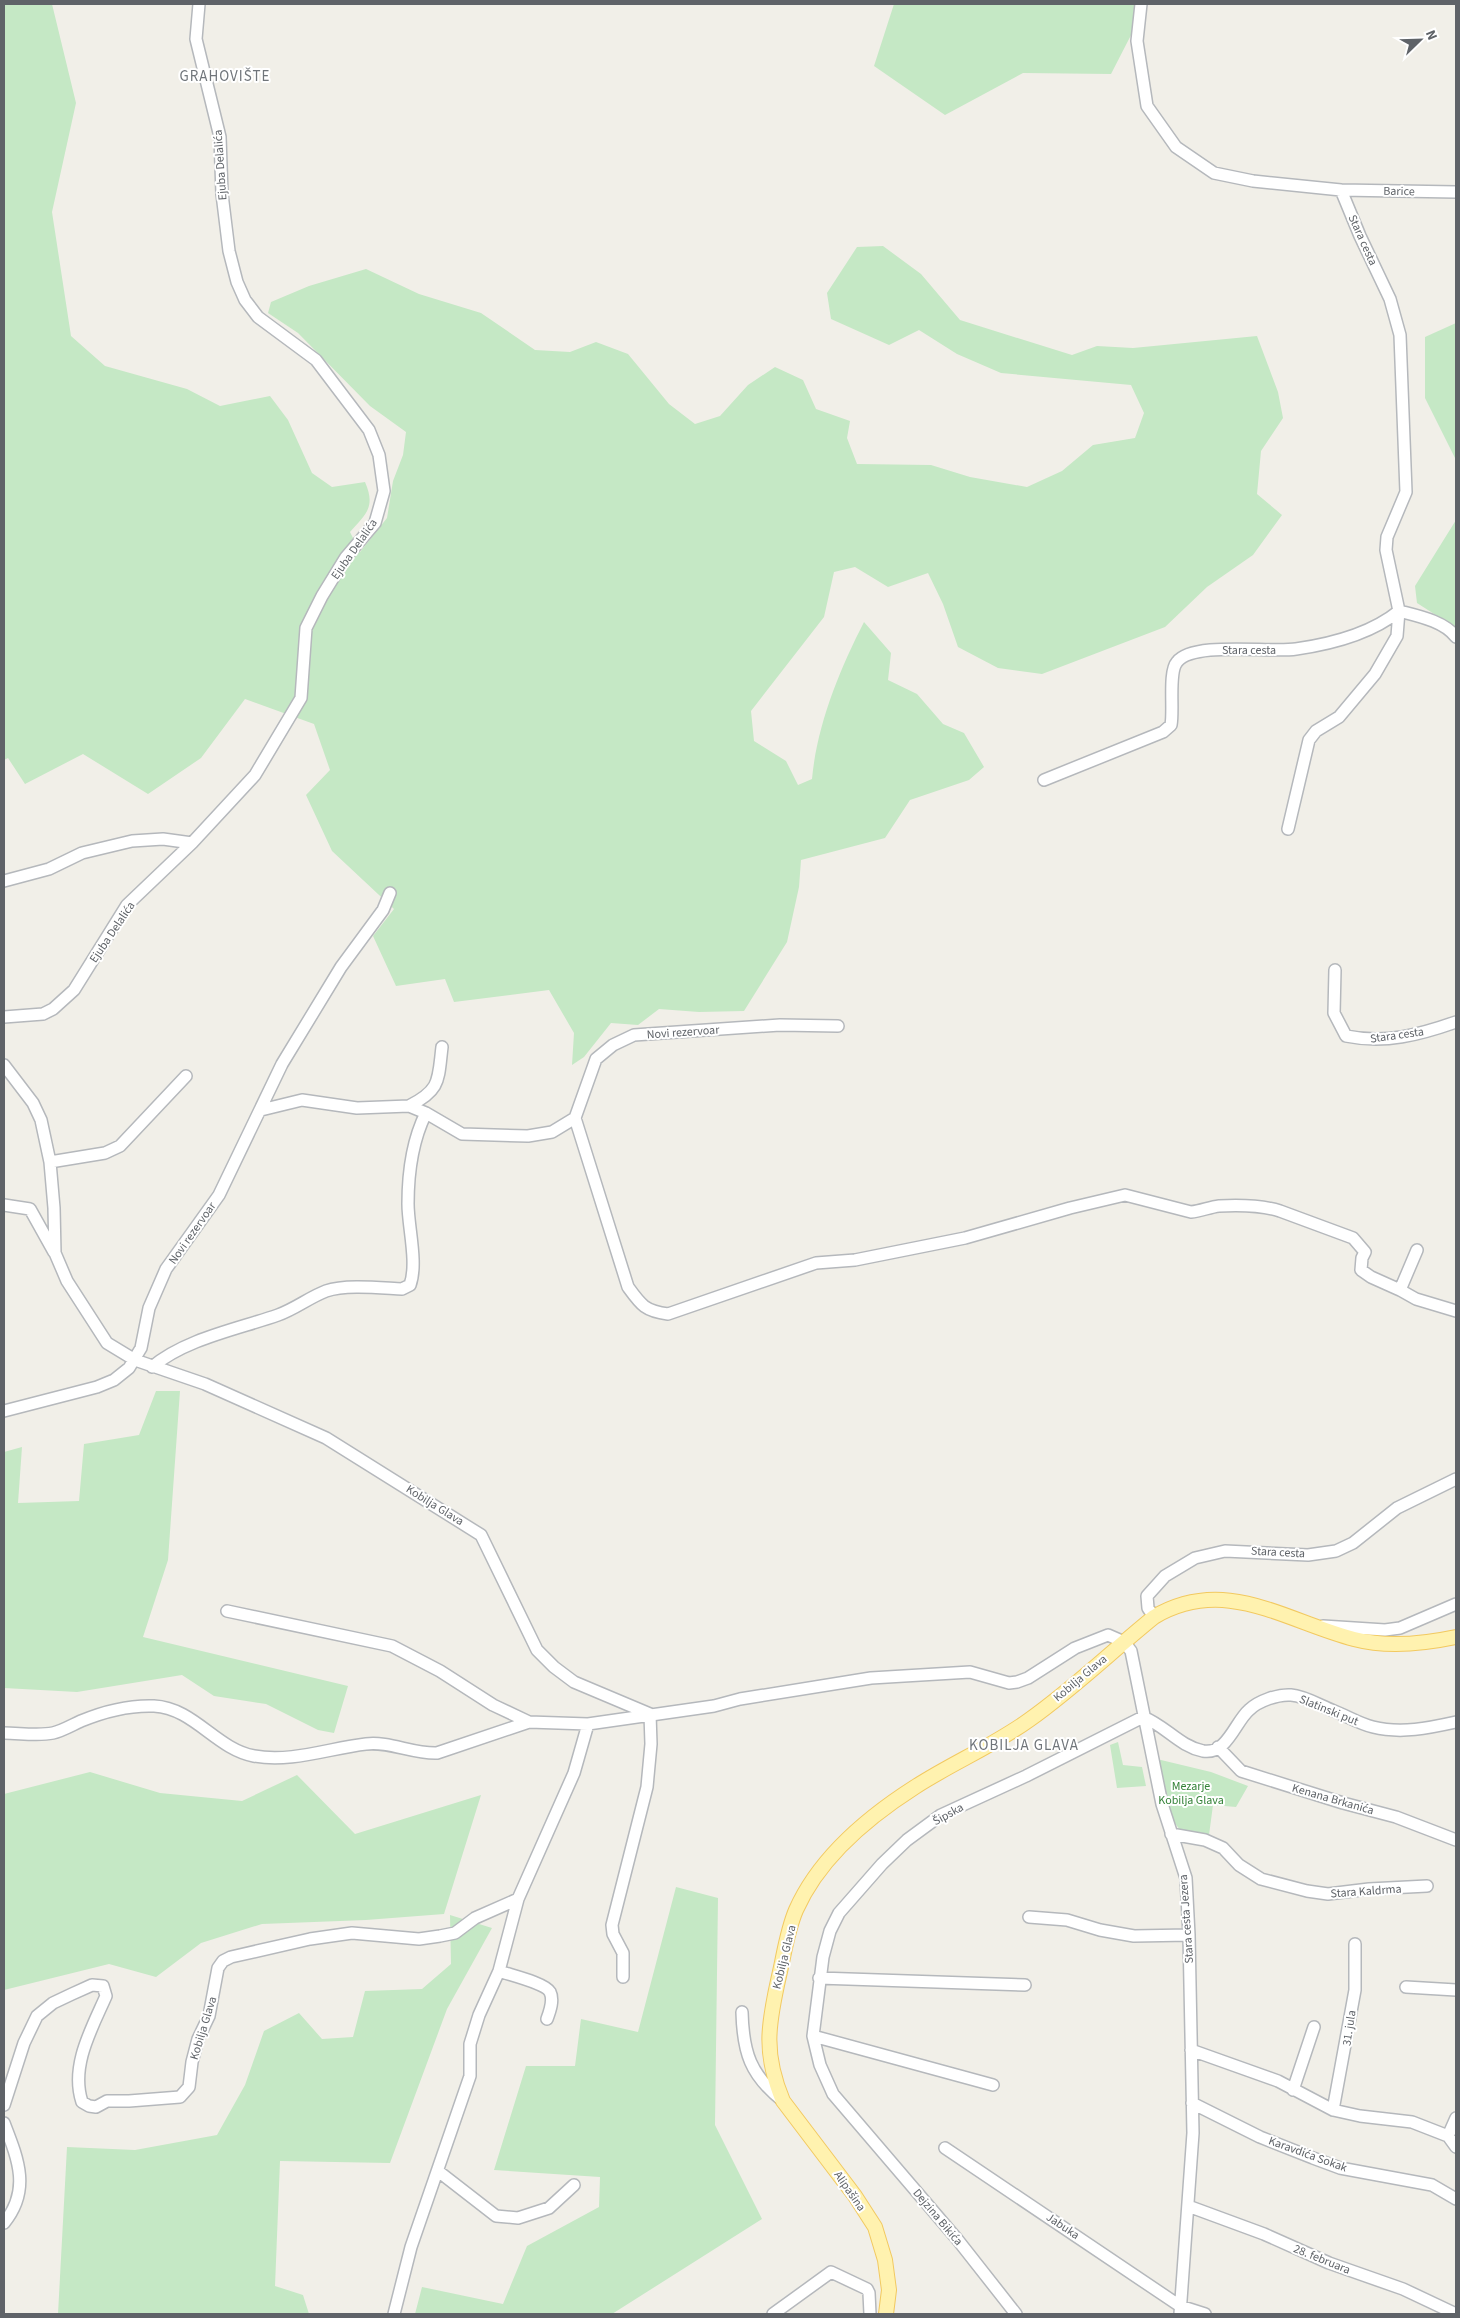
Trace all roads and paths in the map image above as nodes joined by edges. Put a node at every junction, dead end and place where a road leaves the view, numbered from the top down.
1 (199, 4) edge
2 (1141, 4) edge
3 (1341, 190) junction
4 (1456, 192) edge
5 (1399, 611) junction
6 (1456, 637) edge
7 (1044, 780) dead end
8 (1288, 829) dead end
9 (192, 843) junction
10 (4, 881) edge
11 (390, 893) dead end
12 (1335, 970) dead end
13 (4, 1017) edge
14 (1456, 1022) edge
15 (838, 1026) dead end
16 (442, 1047) dead end
17 (4, 1065) edge
18 (186, 1076) dead end
19 (409, 1106) junction
20 (261, 1110) junction
21 (426, 1113) junction
22 (575, 1118) junction
23 (50, 1162) junction
24 (4, 1205) edge
25 (1417, 1250) dead end
26 (55, 1253) junction
27 (1400, 1290) junction
28 (1456, 1312) edge
29 (135, 1360) junction
30 (152, 1367) junction
31 (4, 1410) edge
32 (1456, 1479) edge
33 (1456, 1604) edge
34 (227, 1611) dead end
35 (1154, 1617) junction
36 (1308, 1625) junction
37 (1456, 1637) edge
38 (1124, 1642) junction
39 (650, 1714) junction
40 (1143, 1717) junction
41 (529, 1722) junction
42 (1456, 1722) edge
43 (588, 1724) junction
44 (4, 1733) edge
45 (1218, 1747) junction
46 (1171, 1834) junction
47 (1456, 1840) edge
48 (1427, 1886) dead end
49 (518, 1899) junction
50 (1029, 1917) dead end
51 (1189, 1935) junction
52 (1355, 1944) dead end
53 (499, 1971) junction
54 (623, 1977) dead end
55 (819, 1978) junction
56 (1025, 1985) dead end
57 (1406, 1987) dead end
58 (1456, 1990) edge
59 (742, 2012) dead end
60 (547, 2019) dead end
61 (1314, 2027) dead end
62 (813, 2036) junction
63 (1191, 2050) junction
64 (775, 2083) joint
65 (993, 2085) dead end
66 (1293, 2090) junction
67 (783, 2101) junction
68 (1192, 2103) junction
69 (4, 2105) edge
70 (1333, 2110) junction
71 (1456, 2118) edge
72 (857, 2122) joint
73 (4, 2123) edge
74 (1448, 2136) junction
75 (1456, 2147) edge
76 (945, 2148) dead end
77 (438, 2172) junction
78 (574, 2185) dead end
79 (1456, 2199) edge
80 (1188, 2206) junction
81 (4, 2223) edge
82 (1180, 2310) edge
83 (394, 2314) edge
84 (773, 2314) edge
85 (870, 2314) edge
86 (886, 2314) edge
87 (1016, 2314) edge
88 (1205, 2314) edge
89 (1456, 2314) edge

1 - 9 street, Ejuba Delalića
2 - 3 street
3 - 4 street, Barice
3 - 5 street, Stara cesta
5 - 6 street
5 - 7 street, Stara cesta
5 - 8 street, Stara cesta
9 - 10 street
9 - 13 street, Ejuba Delalića
11 - 20 street, Novi rezervoar
12 - 14 street, Stara cesta
15 - 22 street, Novi rezervoar
16 - 19 street
17 - 23 street
18 - 23 street
19 - 20 street
19 - 21 street
20 - 29 street, Novi rezervoar
21 - 22 street
21 - 30 street
22 - 27 street
23 - 26 street
24 - 26 street
25 - 27 street
26 - 29 street
27 - 28 street
29 - 30 street, Kobilja Glava
29 - 31 street
30 - 39 street, Kobilja Glava
32 - 35 street, Stara cesta
33 - 36 street
34 - 41 street, Kobilja Glava
35 - 36 main road
35 - 38 main road
36 - 37 main road
38 - 39 street, Kobilja Glava
38 - 40 street, Stara cesta Jezera
38 - 64 main road, Kobilja Glava
39 - 43 street, Kobilja Glava
39 - 54 street
40 - 45 street
40 - 46 street, Stara cesta Jezera
40 - 55 street, Šipska
41 - 43 street, Kobilja Glava
41 - 44 street, Kobilja Glava
42 - 45 street, Slatinski put
43 - 49 street
45 - 47 street, Kenana Brkanića
46 - 48 street, Stara Kaldrma
46 - 51 street, Stara cesta Jezera
49 - 53 street
49 - 69 street, Kobilja Glava
50 - 51 street
51 - 63 street, Stara cesta Jezera
52 - 70 street, 31. jula
53 - 60 street
53 - 77 street
55 - 56 street
55 - 62 street, Šipska
57 - 58 street
59 - 67 street
61 - 66 street
62 - 65 street
62 - 72 street, Šipska
63 - 66 street
63 - 68 street, Stara cesta Jezera
64 - 67 main road, Alipašina
66 - 70 street
67 - 86 main road, Alipašina
68 - 79 street, Karavdića Sokak
68 - 80 street, Stara cesta Jezera
70 - 74 street
71 - 74 street
72 - 87 street, Dejzina Bikića
73 - 81 street
74 - 75 street
76 - 82 street, Jabuka
77 - 78 street
77 - 83 street
80 - 82 street, Stara cesta Jezera
80 - 89 street, 28. februara
82 - 88 street, Jabuka
84 - 85 street

